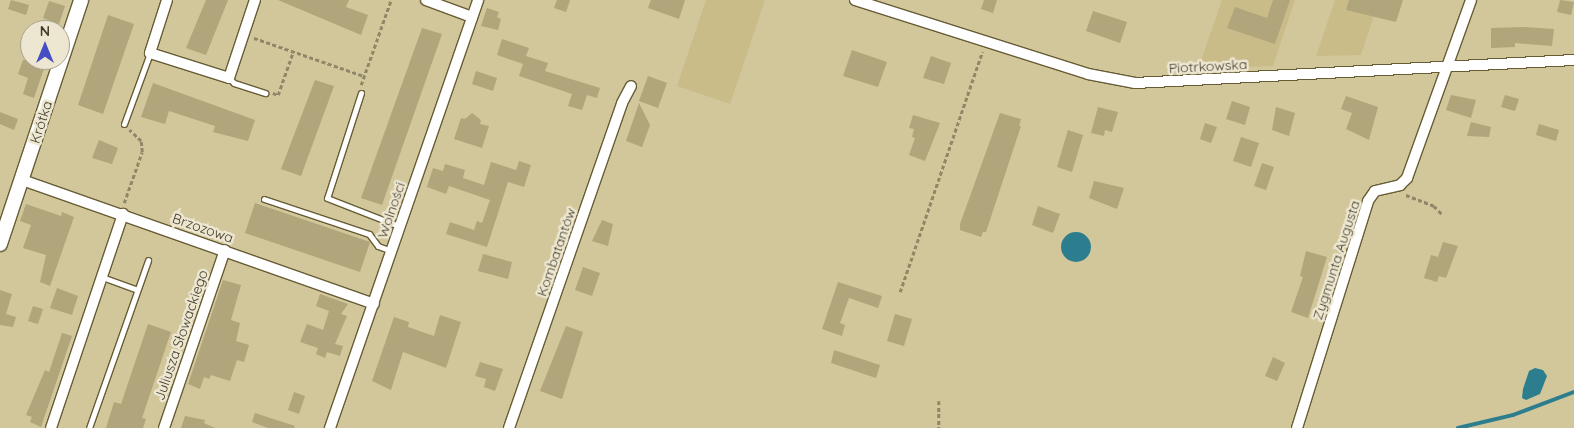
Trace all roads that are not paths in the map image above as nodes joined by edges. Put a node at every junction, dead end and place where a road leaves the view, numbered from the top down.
1 (81, 0) edge
2 (167, 0) edge
3 (255, 0) edge
4 (426, 0) edge
5 (478, 0) edge
6 (855, 0) edge
7 (1471, 0) edge
8 (472, 17) junction
9 (150, 53) junction
10 (1574, 60) edge
11 (1447, 67) junction
12 (229, 78) junction
13 (631, 86) dead end
14 (265, 93) road end
15 (361, 93) road end
16 (124, 124) road end
17 (22, 180) junction
18 (264, 199) dead end
19 (123, 214) junction
20 (400, 226) junction
21 (0, 244) edge
22 (224, 250) junction
23 (392, 251) junction
24 (148, 260) dead end
25 (102, 277) junction
26 (137, 290) junction
27 (374, 304) junction
28 (51, 428) edge
29 (89, 428) edge
30 (164, 428) edge
31 (330, 428) edge
32 (509, 428) edge
33 (1297, 428) edge

1 - 17 street, Krótka
2 - 9 street
3 - 12 street
4 - 8 street
5 - 8 street, Wolności
6 - 11 street, Piotrkowska
7 - 11 street
8 - 20 street, Wolności
9 - 12 street
9 - 16 lane
10 - 11 street, Piotrkowska
11 - 33 street, Zygmunta Augusta
12 - 14 lane
13 - 32 street, Kombatantów
15 - 20 lane
17 - 19 street, Brzozowa
17 - 21 street, Krótka
18 - 23 lane
19 - 22 street, Brzozowa
19 - 25 street
20 - 23 street, Wolności
22 - 27 street, Brzozowa
22 - 30 street, Juliusza Słowackiego
23 - 27 street, Wolności
24 - 26 lane
25 - 26 lane
25 - 28 street
26 - 29 lane
27 - 31 street, Wolności

